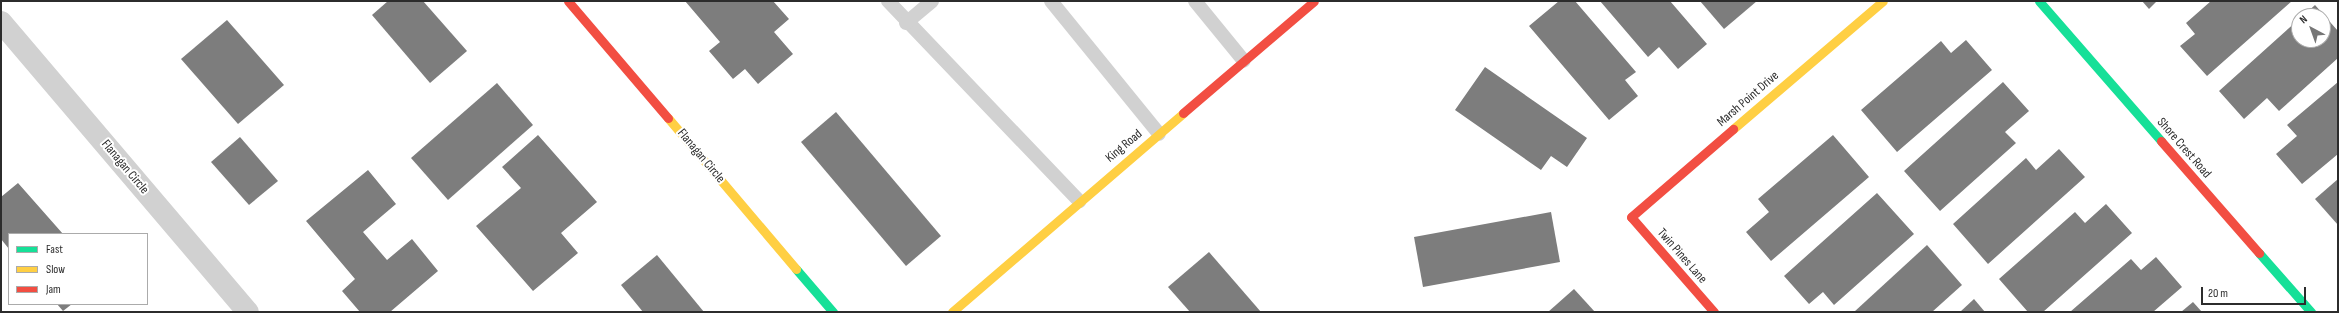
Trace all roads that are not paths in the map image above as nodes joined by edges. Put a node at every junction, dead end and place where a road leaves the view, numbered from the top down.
1 (568, 1) edge
2 (888, 1) edge
3 (932, 1) edge
4 (1051, 1) edge
5 (1195, 1) edge
6 (1314, 1) edge
7 (1883, 1) edge
8 (2038, 1) edge
9 (1, 22) edge
10 (906, 23) junction
11 (1244, 61) junction
12 (1159, 134) junction
13 (1079, 201) junction
14 (1631, 218) joint
15 (248, 312) edge
16 (833, 312) edge
17 (952, 312) edge
18 (1714, 312) edge
19 (2311, 312) edge

1 - 16 street, Flanagan Circle
2 - 10 lane
3 - 10 lane
4 - 12 lane
5 - 11 lane
6 - 11 street, King Road
7 - 14 street, Marsh Point Drive
8 - 19 street, Shore Crest Road
9 - 15 street, Flanagan Circle
10 - 13 lane
11 - 12 street, King Road
12 - 13 street, King Road
13 - 17 street, King Road
14 - 18 street, Twin Pines Lane

